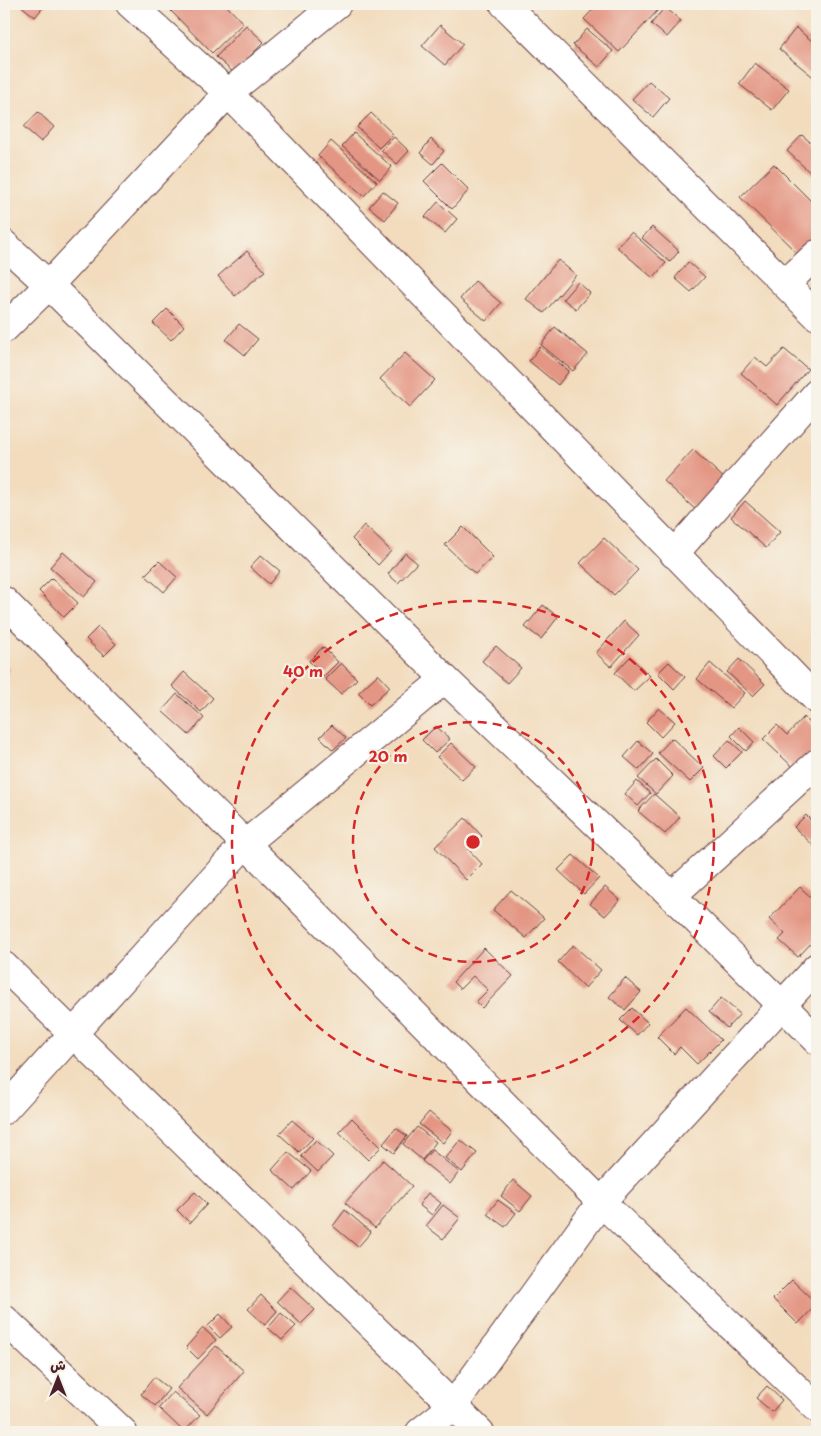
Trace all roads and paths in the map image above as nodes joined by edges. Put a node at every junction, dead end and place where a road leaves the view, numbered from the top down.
1 (130, 4) edge
2 (337, 4) edge
3 (504, 4) edge
4 (228, 93) junction
5 (4, 244) edge
6 (817, 254) edge
7 (786, 283) junction
8 (49, 285) junction
9 (817, 316) edge
10 (4, 329) edge
11 (817, 393) edge
12 (674, 554) junction
13 (4, 601) edge
14 (445, 678) junction
15 (817, 700) edge
16 (817, 763) edge
17 (244, 845) junction
18 (672, 896) junction
19 (4, 966) edge
20 (817, 967) edge
21 (782, 1006) junction
22 (73, 1033) junction
23 (817, 1040) edge
24 (4, 1110) edge
25 (601, 1202) junction
26 (4, 1319) edge
27 (453, 1406) junction
28 (817, 1408) edge
29 (123, 1432) edge
30 (420, 1432) edge
31 (480, 1432) edge

1 - 4 street
2 - 4 street
3 - 7 street
4 - 8 street
4 - 12 street
5 - 8 street
6 - 7 street
7 - 9 street
8 - 10 street
8 - 14 street
11 - 12 street
12 - 15 street
13 - 17 street
14 - 17 street
14 - 18 street
16 - 18 street
17 - 22 street
17 - 25 street
18 - 21 street
19 - 22 street
20 - 21 street
21 - 23 street
21 - 25 street
22 - 24 street
22 - 27 street
25 - 27 street
25 - 28 street
26 - 29 street
27 - 30 street
27 - 31 street

